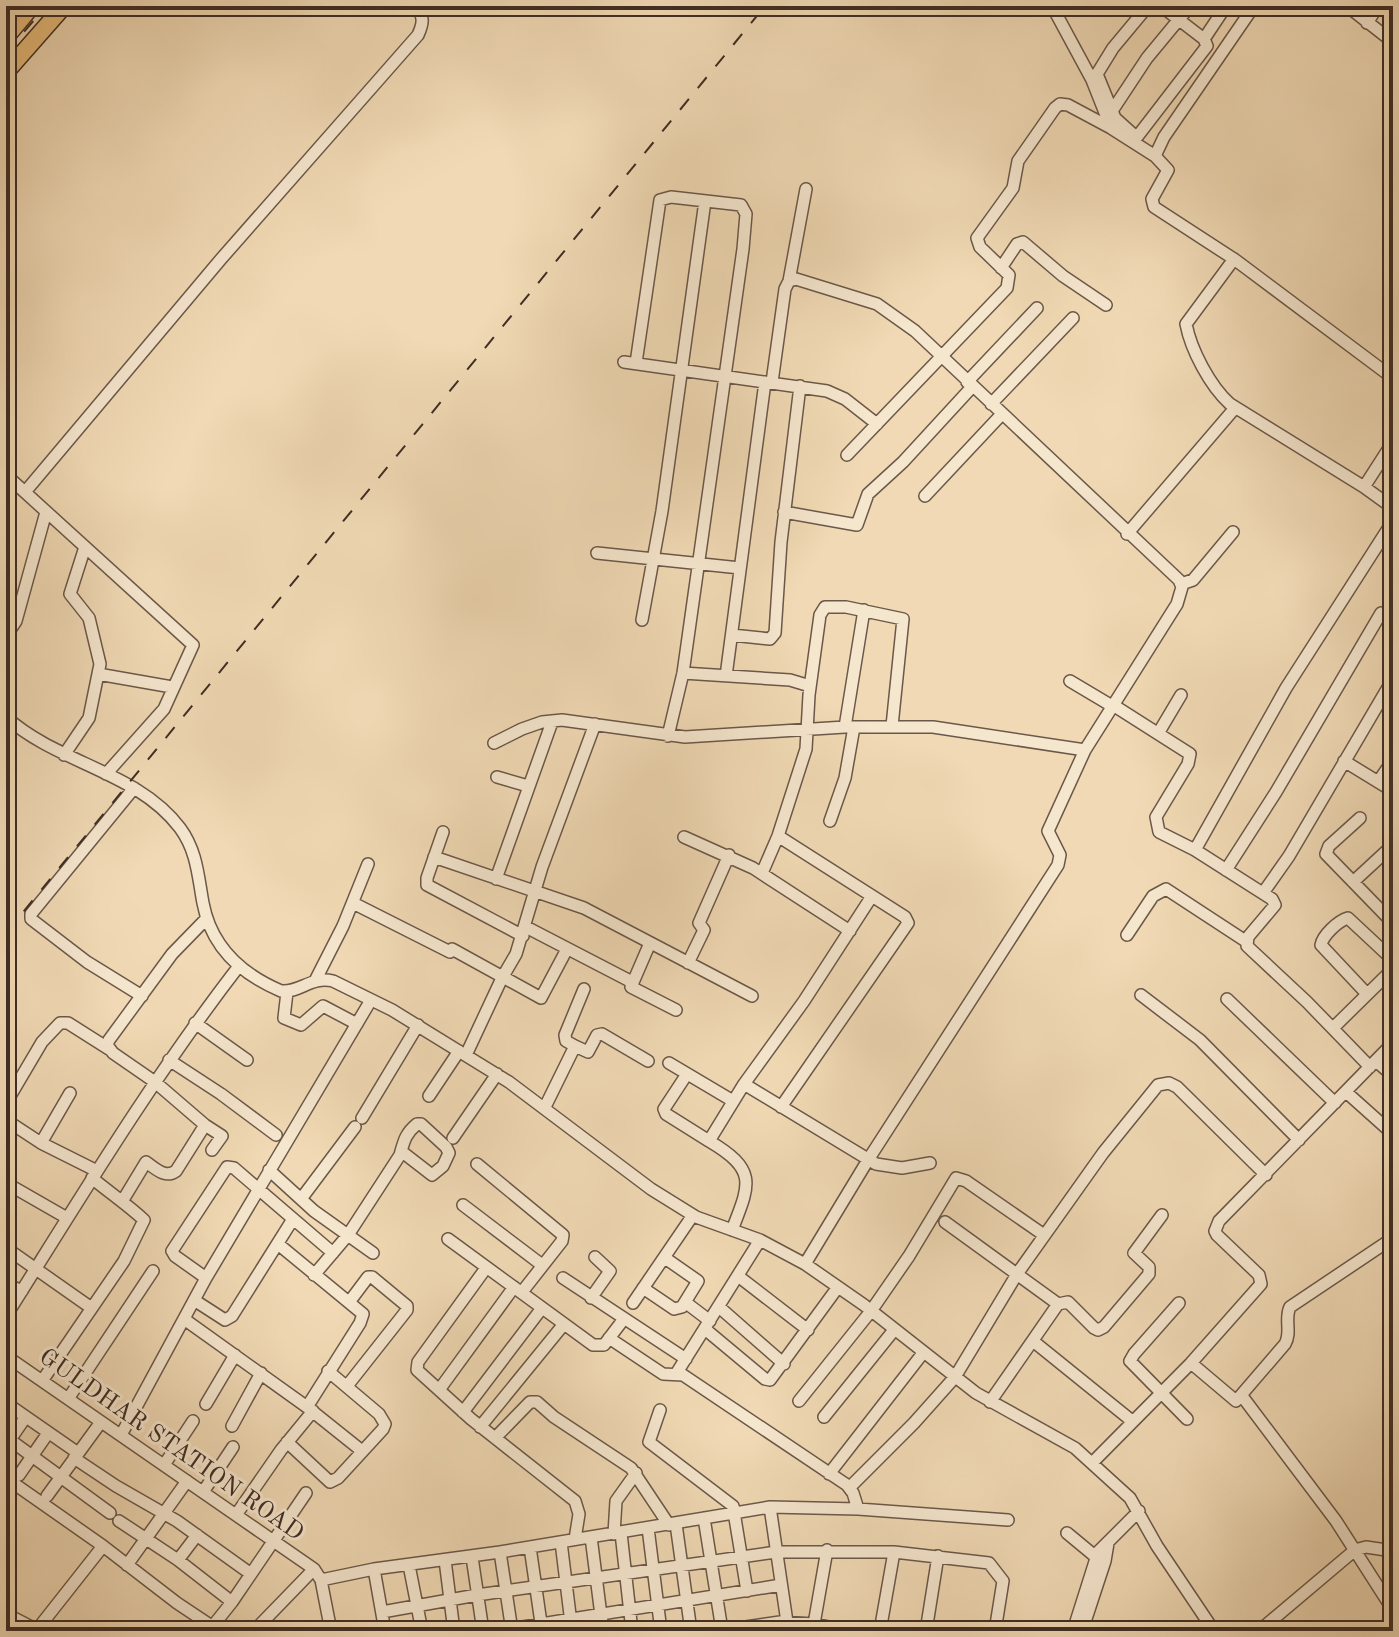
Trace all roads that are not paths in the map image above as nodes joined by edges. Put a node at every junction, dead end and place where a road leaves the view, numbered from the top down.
1 (32, 6) edge
2 (64, 6) edge
3 (415, 6) edge
4 (1052, 6) edge
5 (1148, 6) edge
6 (1161, 6) edge
7 (1190, 6) edge
8 (1226, 6) edge
9 (1254, 6) edge
10 (1347, 6) edge
11 (1378, 6) edge
12 (1179, 19) junction
13 (1367, 23) junction
14 (6, 37) edge
15 (1204, 39) junction
16 (1393, 42) edge
17 (6, 72) edge
18 (1112, 111) junction
19 (1111, 128) junction
20 (1137, 137) junction
21 (1151, 154) junction
22 (806, 189) dead end
23 (705, 201) junction
24 (1234, 259) junction
25 (1001, 268) junction
26 (789, 281) junction
27 (1106, 305) dead end
28 (1037, 308) dead end
29 (1073, 318) dead end
30 (941, 357) junction
31 (680, 371) junction
32 (724, 377) junction
33 (1393, 378) edge
34 (768, 382) junction
35 (970, 384) junction
36 (800, 386) junction
37 (991, 404) junction
38 (1235, 408) junction
39 (1001, 415) junction
40 (877, 424) junction
41 (1393, 442) edge
42 (847, 455) dead end
43 (6, 475) edge
44 (1364, 487) junction
45 (25, 492) junction
46 (925, 496) dead end
47 (1393, 508) edge
48 (46, 512) junction
49 (784, 512) junction
50 (1393, 521) edge
51 (1233, 532) dead end
52 (1127, 534) junction
53 (85, 547) junction
54 (597, 553) dead end
55 (654, 559) junction
56 (698, 563) junction
57 (740, 568) junction
58 (1181, 584) junction
59 (864, 610) junction
60 (1381, 613) dead end
61 (642, 620) dead end
62 (6, 626) edge
63 (732, 635) junction
64 (683, 673) junction
65 (98, 674) junction
66 (726, 676) junction
67 (1393, 679) edge
68 (1070, 681) dead end
69 (810, 686) junction
70 (172, 687) junction
71 (1181, 695) dead end
72 (1112, 705) junction
73 (6, 717) edge
74 (552, 722) junction
75 (595, 724) junction
76 (892, 726) junction
77 (850, 727) junction
78 (809, 728) junction
79 (1159, 732) junction
80 (668, 736) junction
81 (494, 743) dead end
82 (1085, 750) junction
83 (64, 755) junction
84 (1393, 760) edge
85 (1344, 761) junction
86 (106, 774) junction
87 (497, 777) dead end
88 (1378, 782) junction
89 (528, 786) junction
90 (134, 788) junction
91 (1393, 791) edge
92 (1360, 818) dead end
93 (830, 821) dead end
94 (443, 832) dead end
95 (778, 836) junction
96 (684, 837) dead end
97 (1195, 850) junction
98 (1390, 852) edge
99 (729, 855) junction
100 (434, 857) junction
101 (368, 864) dead end
102 (1226, 870) junction
103 (762, 873) junction
104 (496, 879) junction
105 (1353, 882) junction
106 (534, 891) junction
107 (1263, 893) junction
108 (872, 896) junction
109 (353, 903) junction
110 (1393, 905) edge
111 (1382, 912) junction
112 (207, 918) junction
113 (1393, 923) edge
114 (850, 931) junction
115 (524, 932) junction
116 (1127, 935) dead end
117 (1247, 942) junction
118 (650, 943) junction
119 (567, 949) junction
120 (1393, 960) edge
121 (688, 963) junction
122 (239, 966) junction
123 (1393, 969) edge
124 (502, 978) junction
125 (316, 979) junction
126 (632, 982) junction
127 (584, 989) dead end
128 (287, 992) junction
129 (1367, 994) junction
130 (1141, 995) dead end
131 (142, 996) junction
132 (752, 996) dead end
133 (1227, 999) dead end
134 (371, 1000) junction
135 (676, 1010) dead end
136 (195, 1023) junction
137 (357, 1024) junction
138 (418, 1025) junction
139 (1333, 1028) junction
140 (1393, 1043) edge
141 (575, 1046) junction
142 (109, 1049) junction
143 (462, 1053) junction
144 (169, 1060) junction
145 (247, 1060) dead end
146 (648, 1061) dead end
147 (669, 1063) dead end
148 (1373, 1064) junction
149 (497, 1074) junction
150 (687, 1074) junction
151 (1393, 1076) edge
152 (155, 1082) junction
153 (744, 1084) junction
154 (1346, 1092) junction
155 (70, 1093) dead end
156 (429, 1096) dead end
157 (733, 1101) junction
158 (6, 1103) edge
159 (1335, 1103) junction
160 (545, 1107) junction
161 (781, 1107) junction
162 (6, 1120) edge
163 (205, 1125) junction
164 (1393, 1134) edge
165 (276, 1135) dead end
166 (453, 1138) dead end
167 (1299, 1140) junction
168 (709, 1141) junction
169 (41, 1143) junction
170 (212, 1150) dead end
171 (401, 1151) junction
172 (868, 1160) junction
173 (930, 1163) dead end
174 (477, 1164) dead end
175 (269, 1170) junction
176 (94, 1175) junction
177 (1266, 1175) junction
178 (6, 1183) edge
179 (258, 1189) junction
180 (301, 1199) junction
181 (123, 1200) junction
182 (463, 1205) dead end
183 (693, 1215) junction
184 (1162, 1215) dead end
185 (67, 1218) junction
186 (293, 1219) junction
187 (945, 1222) dead end
188 (732, 1230) junction
189 (348, 1235) junction
190 (1044, 1235) junction
191 (1393, 1238) edge
192 (448, 1239) dead end
193 (760, 1240) junction
194 (278, 1244) junction
195 (6, 1248) edge
196 (333, 1253) junction
197 (373, 1253) dead end
198 (595, 1257) dead end
199 (665, 1258) junction
200 (805, 1264) junction
201 (542, 1265) junction
202 (36, 1268) junction
203 (486, 1268) junction
204 (153, 1271) dead end
205 (1017, 1274) junction
206 (314, 1275) junction
207 (738, 1276) junction
208 (206, 1278) junction
209 (563, 1278) dead end
210 (6, 1284) edge
211 (838, 1287) junction
212 (643, 1288) junction
213 (518, 1289) junction
214 (22, 1291) junction
215 (591, 1298) junction
216 (194, 1300) junction
217 (350, 1301) junction
218 (685, 1302) junction
219 (633, 1303) dead end
220 (1179, 1303) dead end
221 (1058, 1304) junction
222 (90, 1307) junction
223 (719, 1307) junction
224 (542, 1308) junction
225 (871, 1311) junction
226 (6, 1316) edge
227 (184, 1319) junction
228 (623, 1320) junction
229 (564, 1324) junction
230 (708, 1325) junction
231 (808, 1330) junction
232 (894, 1330) junction
233 (609, 1338) junction
234 (1033, 1341) junction
235 (923, 1353) junction
236 (235, 1355) junction
237 (686, 1359) junction
238 (7, 1360) edge
239 (1191, 1363) junction
240 (784, 1364) junction
241 (328, 1371) junction
242 (261, 1373) junction
243 (676, 1374) junction
244 (955, 1377) junction
245 (42, 1381) junction
246 (347, 1386) junction
247 (439, 1390) junction
248 (1161, 1391) junction
249 (1242, 1396) junction
250 (68, 1399) junction
251 (799, 1401) dead end
252 (990, 1402) junction
253 (6, 1403) edge
254 (206, 1404) dead end
255 (310, 1409) junction
256 (660, 1410) dead end
257 (463, 1412) junction
258 (824, 1417) dead end
259 (25, 1418) junction
260 (1187, 1419) dead end
261 (193, 1421) dead end
262 (1132, 1421) junction
263 (101, 1422) junction
264 (232, 1426) dead end
265 (480, 1427) junction
266 (48, 1433) junction
267 (121, 1435) junction
268 (495, 1438) junction
269 (7, 1441) edge
270 (287, 1442) junction
271 (233, 1447) dead end
272 (362, 1451) junction
273 (33, 1455) junction
274 (76, 1456) junction
275 (1093, 1462) junction
276 (164, 1465) junction
277 (636, 1473) junction
278 (829, 1474) junction
279 (19, 1475) dead end
280 (61, 1477) junction
281 (6, 1478) edge
282 (187, 1481) junction
283 (850, 1487) junction
284 (203, 1492) junction
285 (306, 1493) dead end
286 (47, 1496) dead end
287 (770, 1507) junction
288 (858, 1509) junction
289 (1139, 1511) junction
290 (164, 1512) junction
291 (735, 1512) junction
292 (236, 1515) junction
293 (704, 1518) junction
294 (1008, 1520) dead end
295 (673, 1524) junction
296 (648, 1528) junction
297 (617, 1533) junction
298 (1067, 1533) dead end
299 (197, 1535) junction
300 (591, 1537) junction
301 (147, 1539) junction
302 (575, 1539) junction
303 (273, 1541) junction
304 (561, 1542) junction
305 (1108, 1543) junction
306 (103, 1546) junction
307 (530, 1547) junction
308 (827, 1550) junction
309 (1355, 1550) junction
310 (1393, 1551) edge
311 (500, 1552) junction
312 (776, 1552) junction
313 (894, 1552) junction
314 (741, 1556) junction
315 (938, 1556) junction
316 (472, 1557) junction
317 (1096, 1557) junction
318 (178, 1560) junction
319 (445, 1560) junction
320 (711, 1561) junction
321 (127, 1565) junction
322 (409, 1565) junction
323 (682, 1565) junction
324 (314, 1569) junction
325 (374, 1569) junction
326 (654, 1570) junction
327 (626, 1573) junction
328 (251, 1574) junction
329 (597, 1577) junction
330 (321, 1580) junction
331 (566, 1583) junction
332 (781, 1585) junction
333 (537, 1588) junction
334 (507, 1590) junction
335 (747, 1591) junction
336 (477, 1595) junction
337 (718, 1596) junction
338 (450, 1599) junction
339 (688, 1600) junction
340 (232, 1602) junction
341 (418, 1605) junction
342 (659, 1605) junction
343 (629, 1610) junction
344 (1393, 1610) edge
345 (382, 1612) junction
346 (6, 1614) edge
347 (601, 1614) junction
348 (787, 1622) junction
349 (814, 1624) junction
350 (571, 1625) edge
351 (542, 1627) edge
352 (216, 1629) edge
353 (36, 1630) edge
354 (512, 1630) edge
355 (254, 1631) edge
356 (331, 1631) edge
357 (385, 1631) edge
358 (422, 1631) edge
359 (454, 1631) edge
360 (483, 1631) edge
361 (497, 1631) edge
362 (603, 1631) edge
363 (632, 1631) edge
364 (661, 1631) edge
365 (691, 1631) edge
366 (720, 1631) edge
367 (850, 1631) edge
368 (880, 1631) edge
369 (926, 1631) edge
370 (995, 1631) edge
371 (1073, 1631) edge
372 (1082, 1631) edge
373 (1214, 1631) edge
374 (1259, 1631) edge

1 - 14 highway
2 - 17 highway
3 - 45 street
4 - 19 street
5 - 18 street
6 - 12 street
7 - 12 street
8 - 15 street
9 - 21 street
10 - 13 street
11 - 13 street
12 - 15 street
12 - 18 street
13 - 16 street
15 - 20 street
18 - 20 street
19 - 21 street
19 - 25 street
20 - 21 street
21 - 24 street
22 - 26 street
23 - 31 street
23 - 31 street
23 - 32 street
24 - 33 street
24 - 38 street
25 - 27 street
25 - 30 street
26 - 30 street
26 - 34 street
28 - 35 street
29 - 37 street
30 - 35 street
30 - 40 street
31 - 32 street
31 - 55 street
32 - 34 street
32 - 56 street
34 - 36 street
34 - 57 street
35 - 37 street
35 - 49 street
36 - 40 street
36 - 49 street
37 - 39 street
38 - 44 street
38 - 52 street
39 - 46 street
39 - 52 street
40 - 42 street
41 - 44 street
43 - 45 street
44 - 47 street
45 - 48 street
48 - 53 street
48 - 62 street
49 - 63 street
50 - 97 street
51 - 58 street
52 - 58 street
53 - 65 street
53 - 70 street
54 - 55 street
55 - 56 street
55 - 61 street
56 - 57 street
56 - 64 street
57 - 63 street
58 - 72 street
59 - 69 street
59 - 76 street
59 - 77 street
60 - 102 street
63 - 66 street
64 - 66 street
64 - 80 street
65 - 70 street
65 - 83 street
66 - 69 street
67 - 85 street
68 - 72 street
69 - 78 street
70 - 86 street
71 - 79 street
72 - 79 street
72 - 82 street
73 - 83 street
74 - 75 street
74 - 81 street
74 - 89 street
75 - 80 street
75 - 106 street
76 - 77 street
76 - 82 street
77 - 78 street
77 - 93 street
78 - 80 street
78 - 95 street
79 - 97 street
82 - 172 street
83 - 86 street
84 - 88 street
85 - 88 street
85 - 107 street
86 - 90 street
87 - 89 street
88 - 91 street
89 - 104 street
90 - 112 street
90 - 131 street
92 - 105 street
94 - 100 street
95 - 103 street
95 - 108 street
96 - 99 street
97 - 102 street
98 - 105 street
99 - 103 street
99 - 121 street
100 - 104 street
100 - 115 street
101 - 109 street
102 - 107 street
103 - 114 street
104 - 106 street
105 - 111 street
106 - 115 street
106 - 118 street
107 - 117 street
108 - 114 street
108 - 161 street
109 - 124 street
109 - 125 street
110 - 111 street
111 - 113 street
112 - 122 street
112 - 131 street
114 - 153 street
115 - 119 street
115 - 124 street
116 - 117 street
117 - 139 street
118 - 121 street
118 - 126 street
119 - 124 street
119 - 126 street
120 - 129 street
121 - 132 street
122 - 128 street
122 - 136 street
123 - 129 street
124 - 143 street
125 - 128 street
125 - 134 street
126 - 135 street
127 - 141 street
128 - 137 street
129 - 139 street
130 - 167 street
131 - 142 street
133 - 159 street
134 - 137 street
134 - 138 street
136 - 144 street
136 - 145 street
137 - 175 street
138 - 143 street
138 - 180 street
139 - 148 street
140 - 148 street
141 - 146 street
141 - 160 street
142 - 152 street
142 - 158 street
143 - 149 street
143 - 156 street
144 - 152 street
144 - 165 street
147 - 150 street
148 - 151 street
148 - 154 street
149 - 160 street
149 - 166 street
150 - 157 street
150 - 168 street
152 - 163 street
152 - 176 street
153 - 157 street
153 - 161 street
154 - 159 street
154 - 164 street
155 - 169 street
157 - 168 street
159 - 167 street
160 - 183 street
161 - 172 street
162 - 169 street
163 - 170 street
163 - 181 street
167 - 177 street
168 - 188 street
169 - 176 street
171 - 171 street
171 - 189 street
172 - 173 street
172 - 200 street
174 - 201 street
175 - 179 street
175 - 180 street
176 - 181 street
176 - 185 street
177 - 190 street
177 - 239 street
178 - 185 street
179 - 186 street
179 - 208 street
179 - 208 street
180 - 189 street
181 - 222 street
182 - 201 street
183 - 188 street
183 - 199 street
184 - 221 street
185 - 202 street
186 - 194 street
186 - 196 street
187 - 205 street
188 - 193 street
189 - 196 street
189 - 197 street
190 - 205 street
190 - 225 street
191 - 249 street
192 - 203 street
193 - 200 street
193 - 207 street
194 - 206 street
194 - 216 street
195 - 202 street
196 - 206 street
198 - 215 street
199 - 212 street
199 - 218 street
200 - 211 street
201 - 213 street
202 - 214 street
202 - 222 street
203 - 213 street
203 - 247 street
204 - 250 street
205 - 221 street
205 - 244 street
206 - 217 street
207 - 223 street
207 - 231 street
208 - 216 street
209 - 215 street
210 - 214 street
211 - 225 street
211 - 231 street
212 - 218 street
212 - 219 street
213 - 224 street
213 - 247 street
214 - 226 street
215 - 228 street
216 - 227 street
217 - 241 street
217 - 246 street
218 - 230 street
220 - 248 street
221 - 234 street
222 - 245 street
223 - 230 street
223 - 240 street
224 - 229 street
224 - 257 street
225 - 232 street
225 - 251 street
227 - 236 street
227 - 267 street
228 - 233 street
228 - 237 street
229 - 233 street
229 - 265 street
230 - 237 street
230 - 240 street
231 - 240 street
232 - 235 street
232 - 258 street
233 - 243 street
234 - 252 street
234 - 262 street
235 - 244 street
235 - 278 street
236 - 242 street
236 - 254 street
237 - 243 street
238 - 245 street, GULDHAR STATION ROAD
239 - 248 street
239 - 249 street
241 - 246 street
241 - 255 street
242 - 255 street
242 - 264 street
243 - 278 street
244 - 252 street
244 - 283 street
245 - 250 street, GULDHAR STATION ROAD
246 - 272 street
247 - 257 street
248 - 260 street
248 - 262 street
249 - 309 street
250 - 263 street, GULDHAR STATION ROAD
252 - 275 street
253 - 259 street
255 - 270 street
255 - 272 street
256 - 291 street
257 - 265 street
259 - 266 street
259 - 269 street
261 - 276 street
262 - 275 street
263 - 267 street, GULDHAR STATION ROAD
263 - 274 street
265 - 268 street
266 - 273 street
266 - 274 street
267 - 276 street, GULDHAR STATION ROAD
268 - 277 street
268 - 302 street
269 - 273 street
270 - 272 street
270 - 292 street
271 - 284 street
273 - 279 street
273 - 280 street
274 - 280 street
274 - 290 street
275 - 289 street
276 - 282 street, GULDHAR STATION ROAD
277 - 295 street
277 - 297 street
278 - 283 street
280 - 286 street
280 - 301 street
281 - 306 street
282 - 284 street, GULDHAR STATION ROAD
282 - 290 street
283 - 288 street
284 - 292 street, GULDHAR STATION ROAD
285 - 303 street
287 - 288 street
287 - 291 street
287 - 312 street
288 - 294 street
289 - 305 street
289 - 373 street
290 - 299 street
290 - 301 street
291 - 293 street
291 - 314 street
292 - 303 street, GULDHAR STATION ROAD
293 - 295 street
293 - 320 street
295 - 296 street
295 - 323 street
296 - 297 street
296 - 326 street
297 - 300 street
297 - 327 street
298 - 317 street
299 - 318 street
299 - 328 street
300 - 302 street
300 - 329 street
301 - 318 street
301 - 321 street
302 - 304 street
303 - 324 street, GULDHAR STATION ROAD
303 - 328 street
304 - 307 street
304 - 331 street
305 - 317 street
305 - 372 street
306 - 321 street
306 - 353 street
307 - 311 street
307 - 333 street
308 - 312 street
308 - 313 street
308 - 349 street
309 - 310 street
309 - 344 street
309 - 374 street
311 - 316 street
311 - 334 street
312 - 314 street
312 - 332 street
313 - 315 street
313 - 368 street
314 - 320 street
314 - 335 street
315 - 369 street
315 - 370 street
316 - 319 street
316 - 336 street
317 - 371 street
318 - 340 street
319 - 322 street
319 - 338 street
320 - 323 street
320 - 337 street
321 - 352 street
322 - 325 street
322 - 341 street
323 - 326 street
323 - 339 street
324 - 330 street
324 - 355 street
325 - 330 street
325 - 345 street
326 - 327 street
326 - 342 street
327 - 329 street
327 - 343 street
328 - 340 street
329 - 331 street
329 - 347 street
330 - 356 street
331 - 333 street
331 - 350 street
332 - 335 street
332 - 348 street
333 - 334 street
333 - 351 street
334 - 336 street
334 - 354 street
335 - 337 street
336 - 338 street
336 - 360 street
337 - 339 street
337 - 366 street
338 - 341 street
338 - 359 street
339 - 342 street
339 - 365 street
340 - 352 street
341 - 345 street
341 - 358 street
342 - 343 street
342 - 364 street
343 - 347 street
343 - 363 street
345 - 357 street
346 - 353 street
347 - 350 street
347 - 362 street
348 - 349 street
348 - 366 street
349 - 367 street
350 - 351 street
351 - 354 street
354 - 361 street

